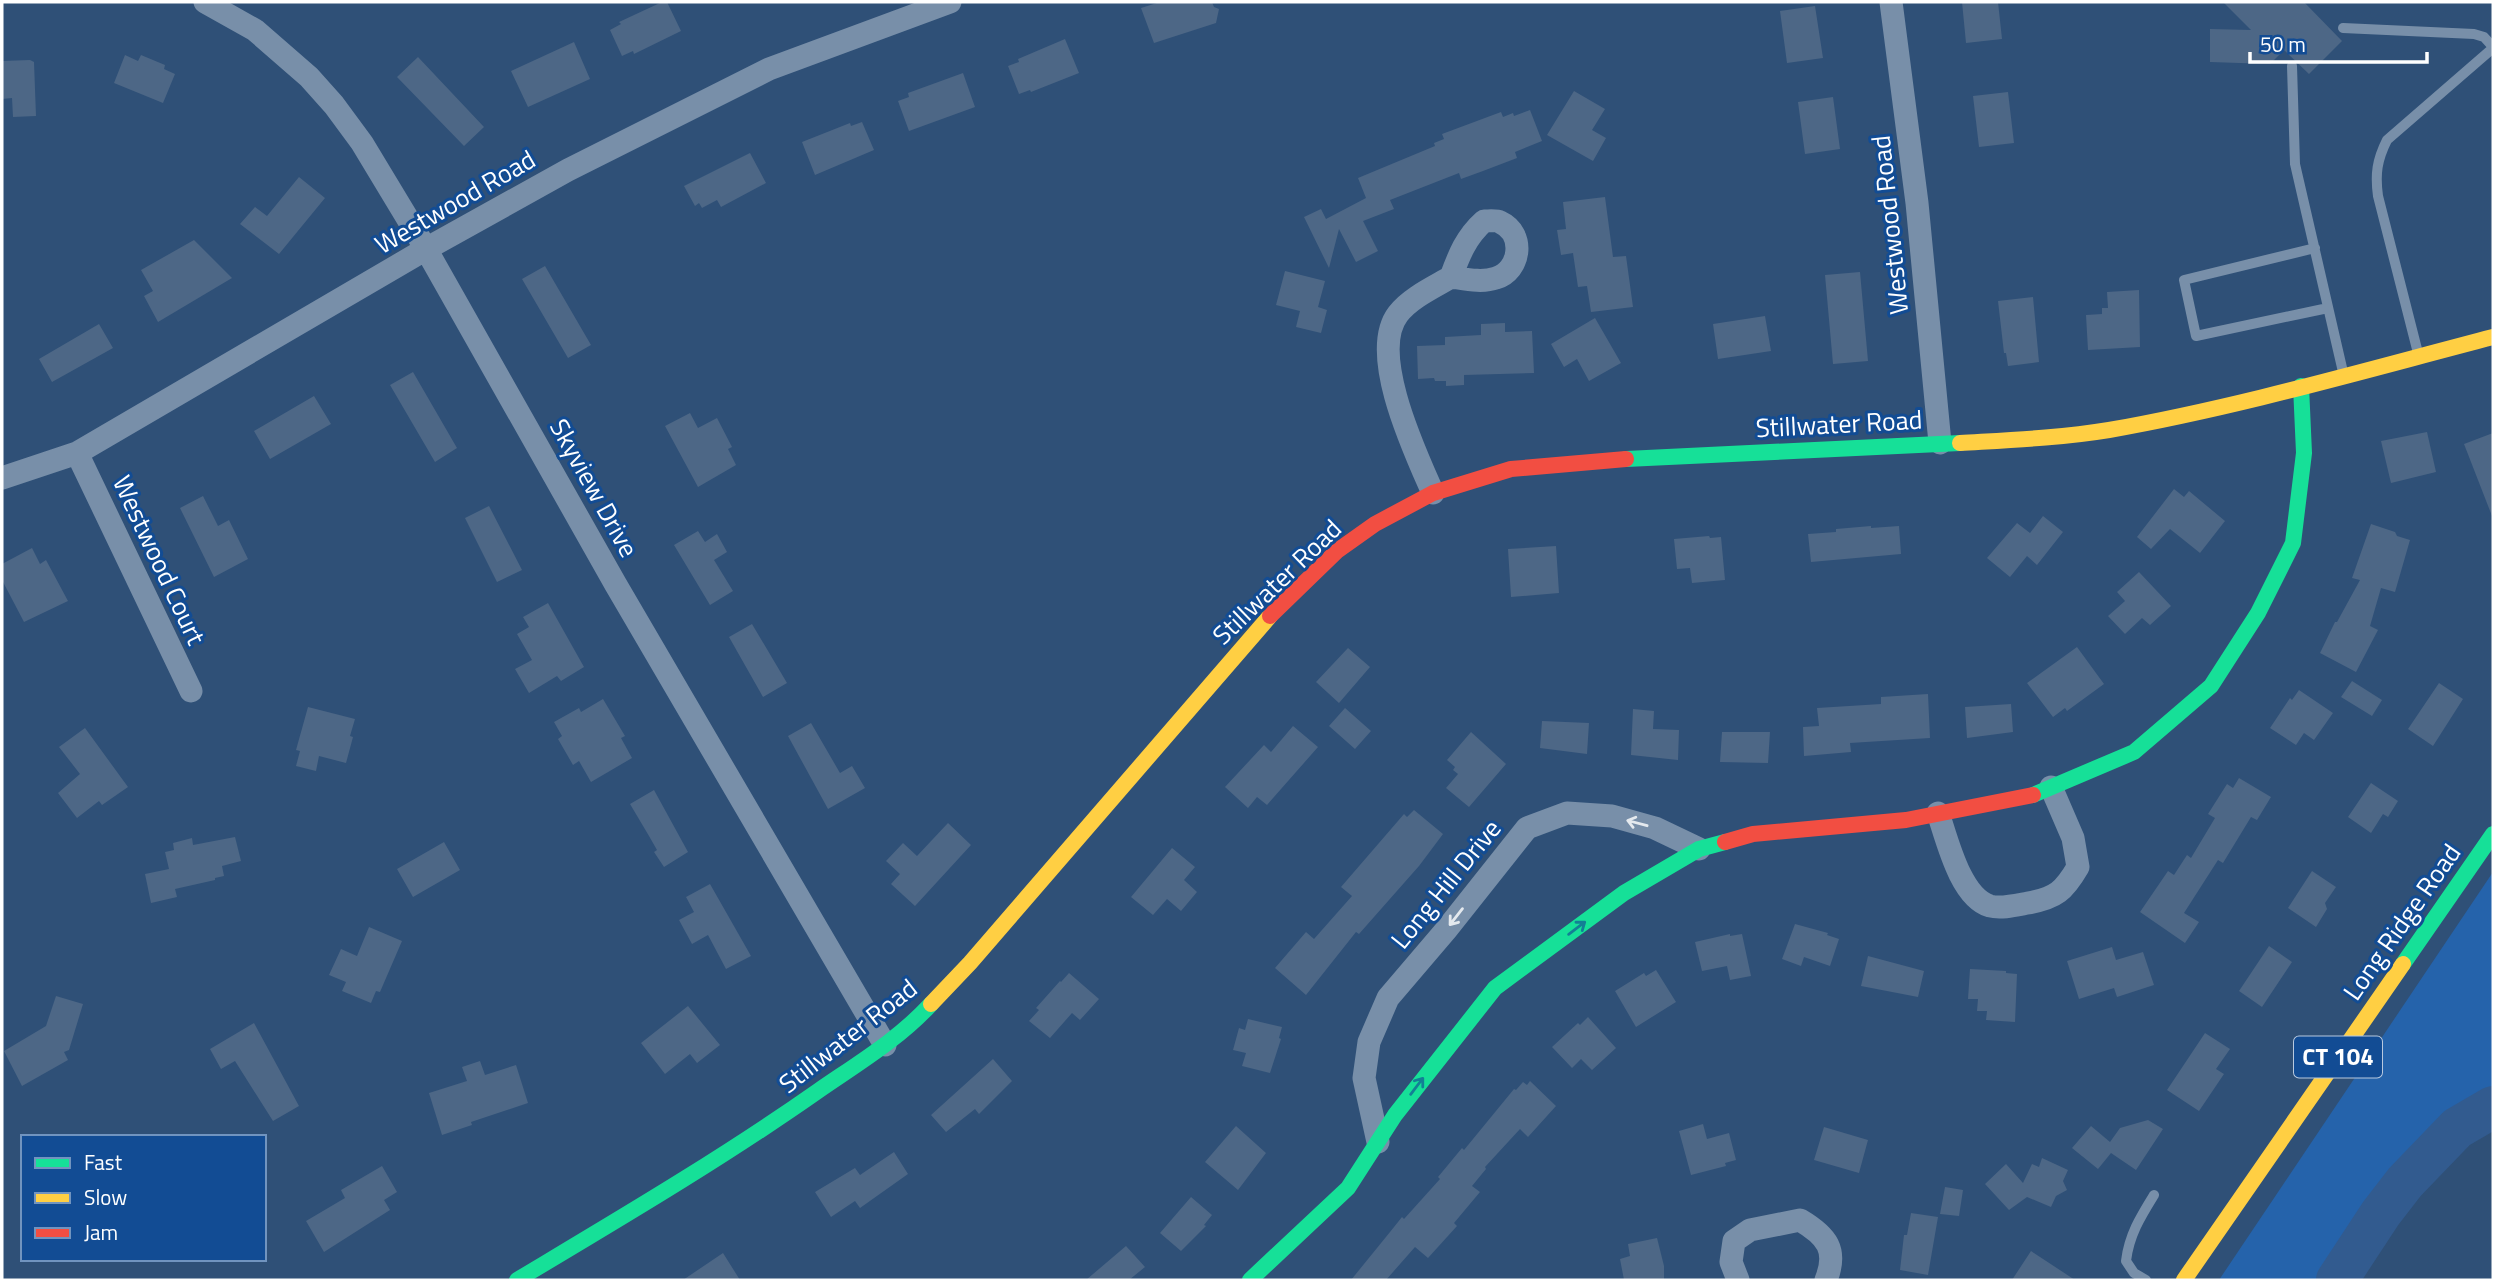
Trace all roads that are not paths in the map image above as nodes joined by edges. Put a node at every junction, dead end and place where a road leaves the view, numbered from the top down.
1 (205, 2) edge
2 (950, 2) edge
3 (1891, 2) edge
4 (2343, 28) dead end
5 (2493, 47) edge
6 (2292, 66) dead end
7 (2315, 248) junction
8 (426, 249) junction
9 (1451, 277) dead end
10 (2328, 308) junction
11 (2493, 337) edge
12 (2419, 356) junction
13 (2344, 375) junction
14 (2301, 386) junction
15 (1940, 443) junction
16 (77, 453) junction
17 (2, 478) edge
18 (1433, 493) junction
19 (191, 691) dead end
20 (2051, 787) junction
21 (1938, 813) junction
22 (2493, 834) edge
23 (1699, 849) junction
24 (885, 1045) junction
25 (1378, 1142) junction
26 (2154, 1195) dead end
27 (517, 1280) edge
28 (1250, 1280) edge
29 (1738, 1280) edge
30 (1826, 1280) edge
31 (2146, 1280) edge
32 (2184, 1280) edge

1 - 8 street, Skyview Drive
2 - 8 street, Westwood Road
3 - 15 street, Westwood Road
4 - 5 lane
5 - 12 lane
6 - 7 lane
7 - 10 lane
7 - 10 lane
8 - 16 street, Westwood Road
8 - 24 street, Skyview Drive
9 - 18 street
10 - 13 lane
11 - 12 main road, Stillwater Road
12 - 13 main road, Stillwater Road
13 - 14 main road, Stillwater Road
14 - 15 main road, Stillwater Road
14 - 20 main road
15 - 18 main road, Stillwater Road
16 - 17 street, Westwood Road
16 - 19 street, Westwood Court
18 - 24 main road, Stillwater Road
20 - 21 main road
20 - 21 street
21 - 23 main road
22 - 32 main road, Long Ridge Road / CT 104
25 -> 23 main road
23 -> 25 street, Long Hill Drive
24 - 27 main road, Stillwater Road
25 - 28 main road
26 - 31 lane
29 - 30 street

